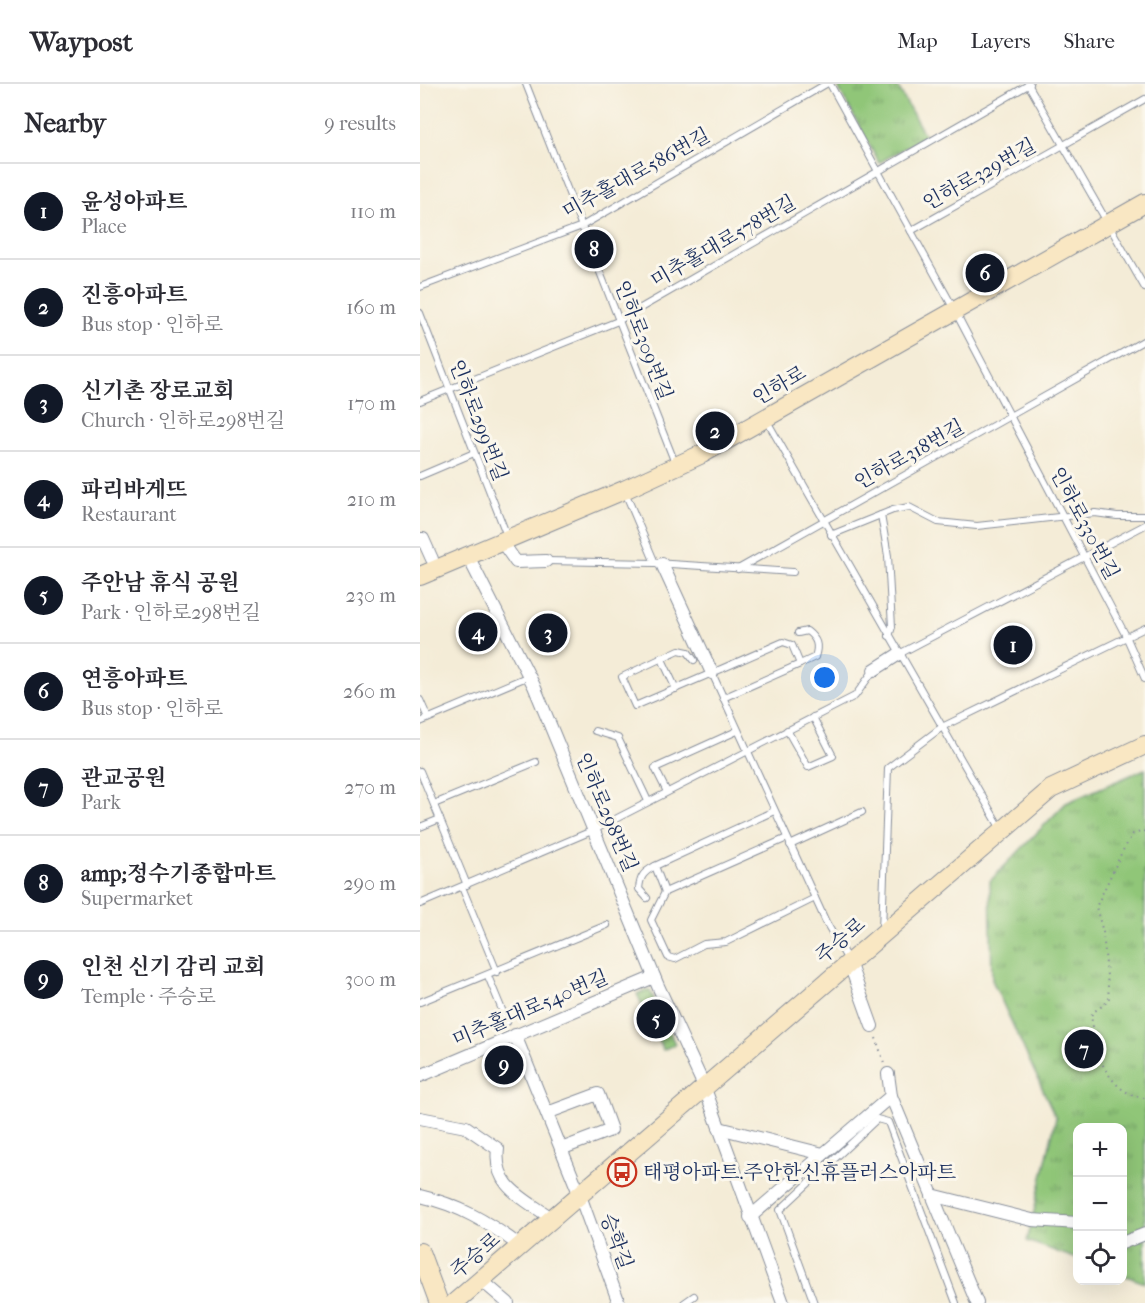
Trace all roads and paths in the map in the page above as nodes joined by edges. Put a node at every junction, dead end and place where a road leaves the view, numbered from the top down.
1 (526, 84) edge
2 (828, 84) edge
3 (1029, 84) edge
4 (1145, 99) edge
5 (1063, 145) junction
6 (878, 171) junction
7 (1145, 203) edge
8 (1108, 224) junction
9 (582, 225) junction
10 (911, 231) junction
11 (420, 287) edge
12 (1145, 288) edge
13 (955, 311) junction
14 (420, 313) edge
15 (619, 320) junction
16 (1145, 340) edge
17 (450, 389) junction
18 (420, 401) edge
19 (1010, 416) junction
20 (765, 418) junction
21 (474, 453) junction
22 (676, 466) junction
23 (420, 476) edge
24 (624, 490) junction
25 (881, 515) junction
26 (1145, 516) edge
27 (1064, 518) junction
28 (824, 521) junction
29 (1145, 525) edge
30 (831, 535) junction
31 (420, 538) edge
32 (505, 540) junction
33 (468, 556) junction
34 (1084, 556) junction
35 (432, 559) dead end
36 (546, 561) joint
37 (658, 564) junction
38 (738, 569) junction
39 (793, 572) dead end
40 (420, 576) edge
41 (1145, 628) edge
42 (798, 633) dead end
43 (888, 636) junction
44 (1126, 636) junction
45 (899, 654) junction
46 (661, 657) junction
47 (694, 660) dead end
48 (800, 664) junction
49 (874, 670) joint
50 (712, 673) junction
51 (528, 676) junction
52 (1145, 679) edge
53 (676, 689) junction
54 (723, 698) junction
55 (420, 700) edge
56 (813, 717) junction
57 (428, 718) junction
58 (420, 722) edge
59 (942, 728) junction
60 (787, 730) junction
61 (595, 731) dead end
62 (737, 731) junction
63 (1145, 745) edge
64 (746, 750) junction
65 (536, 762) dead end
66 (420, 771) edge
67 (667, 792) junction
68 (648, 801) junction
69 (434, 804) junction
70 (774, 811) junction
71 (862, 812) dead end
72 (440, 819) junction
73 (420, 827) edge
74 (594, 830) junction
75 (1002, 831) junction
76 (1145, 831) edge
77 (787, 838) junction
78 (790, 845) junction
79 (655, 866) junction
80 (464, 886) junction
81 (665, 892) junction
82 (647, 898) dead end
83 (815, 898) junction
84 (420, 904) edge
85 (607, 925) dead end
86 (882, 934) junction
87 (849, 962) junction
88 (496, 972) junction
89 (488, 976) junction
90 (654, 977) junction
91 (420, 1002) edge
92 (507, 1022) dead end
93 (872, 1026) joint
94 (515, 1035) junction
95 (888, 1074) joint
96 (420, 1076) edge
97 (704, 1086) junction
98 (891, 1096) junction
99 (1145, 1098) edge
100 (547, 1113) junction
101 (420, 1118) edge
102 (719, 1128) junction
103 (561, 1149) junction
104 (828, 1156) junction
105 (579, 1193) junction
106 (932, 1195) junction
107 (420, 1196) edge
108 (750, 1216) junction
109 (551, 1218) junction
110 (1073, 1223) edge
111 (1145, 1234) edge
112 (1127, 1241) edge
113 (520, 1246) junction
114 (420, 1252) edge
115 (481, 1280) junction
116 (694, 1296) dead end
117 (975, 1300) edge
118 (439, 1303) edge
119 (454, 1303) edge
120 (508, 1303) edge
121 (619, 1303) edge
122 (684, 1303) edge
123 (783, 1303) edge
124 (814, 1303) edge
125 (956, 1303) edge

1 - 9 lane, 인하로309번길
2 - 6 lane, 인하로329번길
2 - 9 lane, 미추홀대로586번길
3 - 5 lane
3 - 6 lane, 미추홀대로578번길
4 - 5 lane, 인하로329번길
5 - 8 lane
5 - 10 lane, 인하로329번길
6 - 10 lane, 인하로329번길
6 - 15 lane, 미추홀대로578번길
7 - 8 street, 인하로
8 - 12 lane
8 - 13 street, 인하로
9 - 11 lane, 미추홀대로586번길
9 - 15 lane, 인하로309번길
10 - 13 lane, 인하로329번길
13 - 19 lane, 인하로330번길
13 - 20 street, 인하로
14 - 17 lane, 인하로299번길
15 - 17 lane, 미추홀대로578번길
15 - 22 lane, 인하로309번길
16 - 19 lane
17 - 18 lane, 미추홀대로578번길
17 - 21 lane, 인하로299번길
19 - 27 lane, 인하로330번길
19 - 28 lane, 인하로318번길
20 - 22 street, 인하로
20 - 28 lane
21 - 23 lane
21 - 32 lane, 인하로299번길
22 - 24 street, 인하로
24 - 32 street, 인하로
24 - 37 lane
25 - 27 lane
25 - 30 lane
25 - 43 lane
26 - 27 lane
27 - 34 lane, 인하로330번길
28 - 30 lane
28 - 38 lane, 인하로318번길
29 - 34 lane
30 - 43 lane
31 - 35 street
32 - 33 street, 인하로
32 - 36 street
33 - 40 street, 인하로
33 - 51 street, 인하로298번길
34 - 44 lane, 인하로330번길
34 - 45 lane
36 - 37 lane
37 - 38 lane
37 - 50 street
38 - 39 lane
41 - 44 lane
42 - 48 lane
43 - 45 lane
44 - 52 lane, 인하로330번길
44 - 59 lane
45 - 49 street
45 - 59 lane
46 - 47 lane
46 - 53 lane
46 - 53 lane
48 - 50 lane
48 - 54 lane
49 - 56 lane
50 - 53 lane
50 - 54 lane
51 - 57 lane
51 - 74 street, 인하로298번길
54 - 62 lane
55 - 57 lane
56 - 60 lane
56 - 60 lane
57 - 58 lane
59 - 75 lane
59 - 86 lane
60 - 64 lane
61 - 68 lane
62 - 64 lane
62 - 67 lane
63 - 75 street, 주승로
64 - 67 lane
64 - 70 lane
65 - 69 lane
66 - 69 lane
67 - 68 lane
68 - 74 lane
69 - 72 lane
70 - 77 lane
70 - 79 lane
71 - 78 lane
72 - 73 lane
72 - 80 lane
74 - 80 lane
74 - 90 street, 인하로298번길
75 - 86 street, 주승로
76 - 99 path
77 - 78 lane
77 - 81 lane
78 - 83 lane
79 - 81 lane
79 - 82 lane
80 - 84 lane
80 - 88 lane
81 - 83 lane
83 - 87 lane
85 - 88 lane
86 - 87 street, 주승로
87 - 93 street
87 - 97 street, 주승로
88 - 89 lane
89 - 91 lane
89 - 92 lane
90 - 94 street, 미추홀대로540번길
90 - 97 street, 인하로298번길
93 - 95 path
94 - 96 street, 미추홀대로540번길
94 - 100 street
95 - 98 street
97 - 102 street, 인하로298번길
97 - 105 street, 주승로
98 - 104 street
98 - 106 street
100 - 103 street
100 - 103 street
101 - 109 street
102 - 104 street
102 - 108 street, 인하로298번길
103 - 105 street
104 - 108 street
104 - 124 lane
104 - 125 lane
105 - 109 street, 주승로
105 - 121 street, 승학길
106 - 110 street
106 - 117 street
107 - 113 street
108 - 123 street, 인하로298번길
109 - 113 street, 주승로
111 - 112 street
113 - 115 street, 주승로
114 - 118 street
115 - 119 street, 주승로
115 - 120 street
116 - 122 lane

